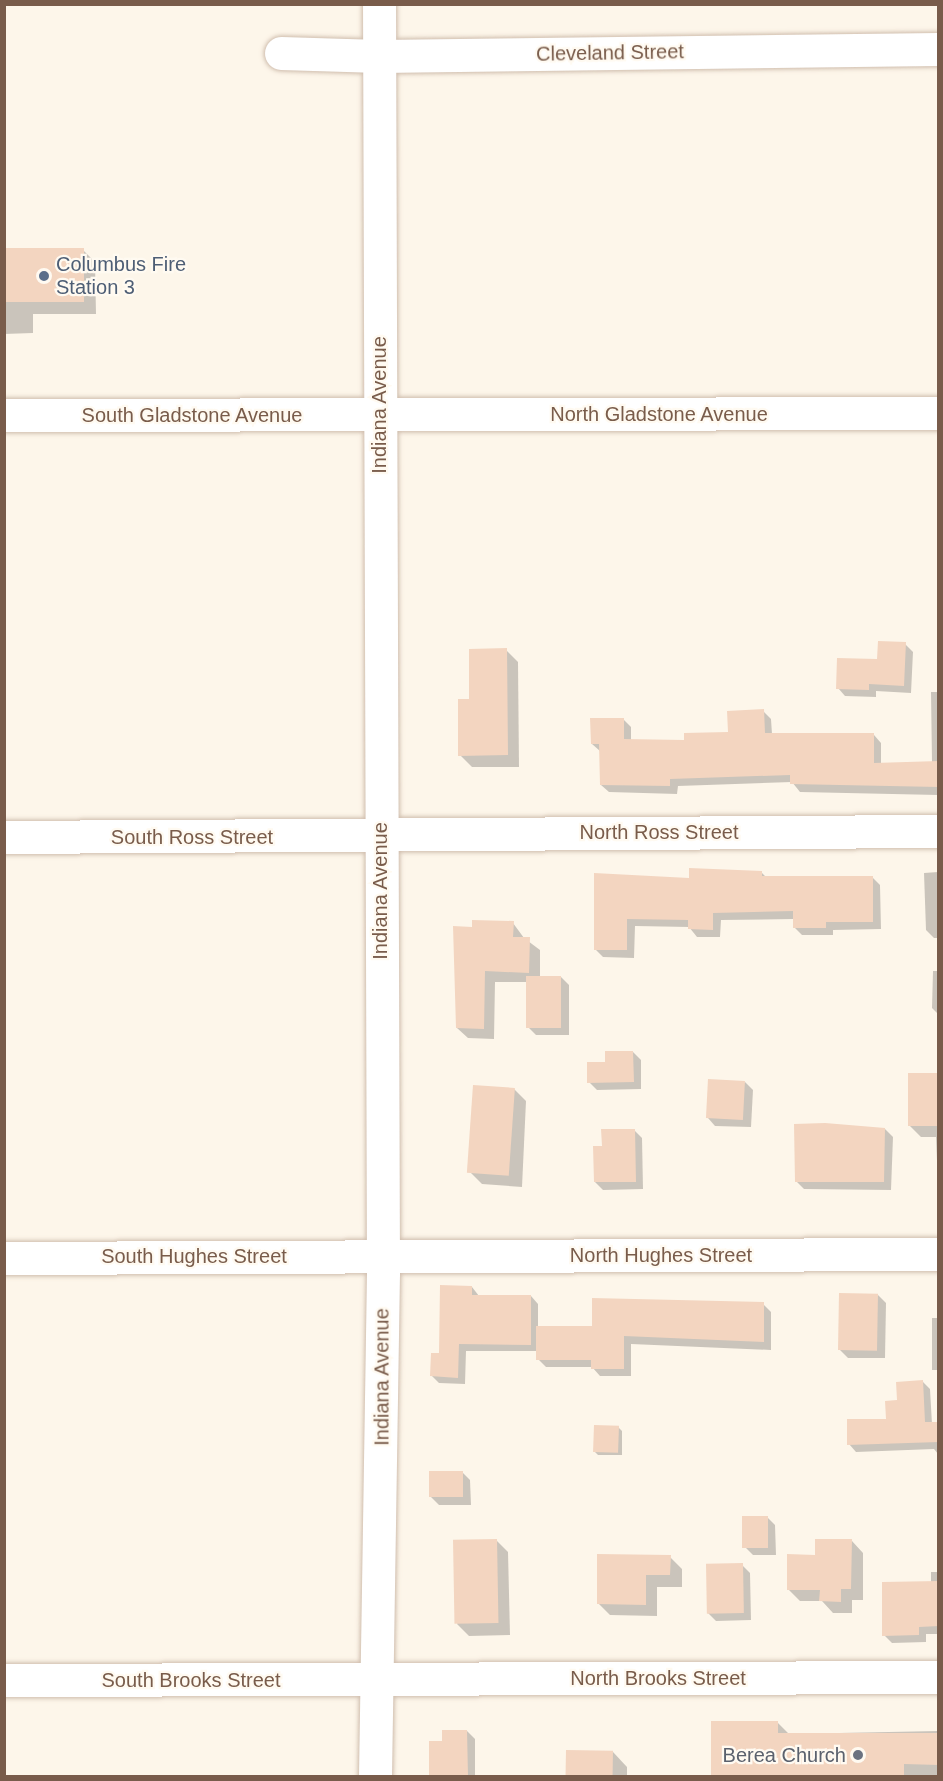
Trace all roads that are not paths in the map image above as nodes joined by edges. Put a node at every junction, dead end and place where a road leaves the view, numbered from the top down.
1 (379, 4) edge
2 (939, 49) edge
3 (281, 52) dead end
4 (379, 56) junction
5 (939, 413) edge
6 (379, 414) junction
7 (4, 416) edge
8 (939, 831) edge
9 (380, 833) junction
10 (4, 837) edge
11 (939, 1254) edge
12 (383, 1256) junction
13 (4, 1257) edge
14 (939, 1677) edge
15 (378, 1679) junction
16 (4, 1680) edge
17 (375, 1776) edge

1 - 4 street, Indiana Avenue
2 - 4 street, Cleveland Street
3 - 4 street, Cleveland Street
4 - 6 street, Indiana Avenue
5 - 6 street, North Gladstone Avenue
6 - 7 street, South Gladstone Avenue
6 - 9 street, Indiana Avenue
8 - 9 street, North Ross Street
9 - 10 street, South Ross Street
9 - 12 street, Indiana Avenue
11 - 12 street, North Hughes Street
12 - 13 street, South Hughes Street
12 - 15 street, Indiana Avenue
14 - 15 street, North Brooks Street
15 - 16 street, South Brooks Street
15 - 17 street, Indiana Avenue

